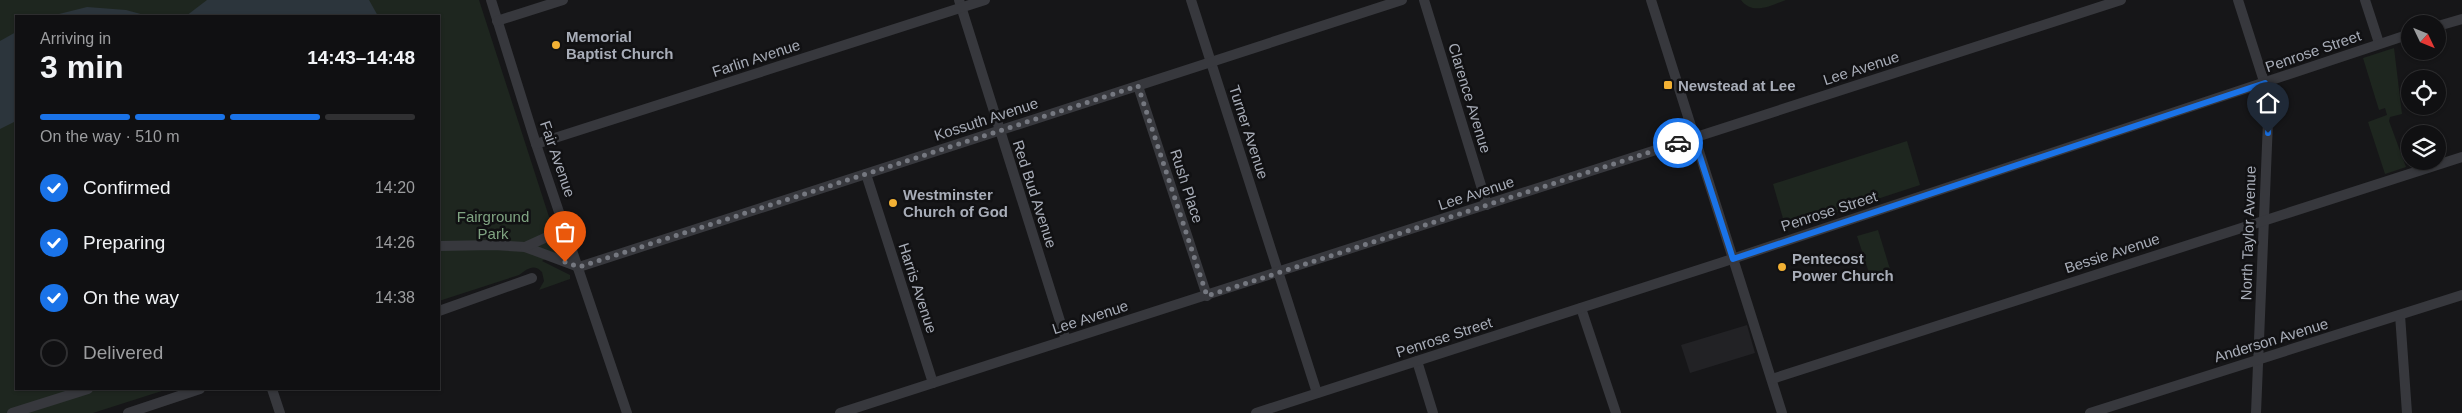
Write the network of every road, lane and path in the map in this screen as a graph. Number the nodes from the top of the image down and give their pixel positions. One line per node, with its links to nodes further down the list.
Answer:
1 (491, 0): 15 (street, Fair Avenue)
2 (563, 0): 15 (street)
3 (985, 0): 12 (street, Farlin Avenue)
4 (1191, 0): 19 (street, Turner Avenue)
5 (1402, 0): 19 (street, Kossuth Avenue)
6 (1424, 0): 27 (street, Clarence Avenue)
7 (1651, 0): 23 (street)
8 (2083, 0): 13 (street)
9 (2121, 0): 13 (street, Lee Avenue)
10 (2238, 0): 20 (street, North Taylor Avenue)
11 (2365, 0): 18 (street)
12 (960, 4): 22 (street, Red Bud Avenue); 24 (street, Farlin Avenue)
13 (2086, 11): 23 (street, Lee Avenue)
14 (2462, 19): 16 (street)
15 (497, 21): 24 (street, Fair Avenue)
16 (2446, 24)
17 (2401, 37): 18 (street, Penrose Street)
18 (2379, 43): 20 (street, Penrose Street)
19 (1211, 62): 21 (street, Kossuth Avenue); 34 (street, Turner Avenue)
20 (2265, 83): 28 (street, North Taylor Avenue); 32 (street, Penrose Street)
21 (1138, 86): 22 (street, Kossuth Avenue); 37 (street, Rush Place)
22 (998, 130): 26 (street, Kossuth Avenue); 41 (street, Red Bud Avenue)
23 (1694, 138): 27 (street, Lee Avenue); 32 (street)
24 (536, 144): 29 (street, Fair Avenue)
25 (2462, 157): 28 (street, Bessie Avenue)
26 (866, 174): 33 (street, Kossuth Avenue); 45 (street, Harris Avenue)
27 (1487, 205): 34 (street, Lee Avenue)
28 (2264, 220): 42 (street, North Taylor Avenue); 44 (street, Bessie Avenue)
29 (564, 224): 31 (street); 33 (street, Fair Avenue)
30 (440, 246): 31 (street)
31 (524, 247): 33 (street)
32 (1733, 259): 38 (street, Penrose Street); 44 (street)
33 (579, 267): 53 (street, Fair Avenue)
34 (1279, 273): 37 (street, Lee Avenue); 49 (street, Turner Avenue)
35 (532, 278): 39 (street)
36 (2462, 295): 40 (street, Anderson Avenue)
37 (1207, 296): 41 (street, Lee Avenue)
38 (1581, 308): 43 (street, Penrose Street); 57 (street)
39 (440, 311)
40 (2400, 315): 42 (street, Anderson Avenue); 61 (street)
41 (1066, 340): 45 (street, Lee Avenue)
42 (2258, 359): 59 (street, Anderson Avenue); 60 (street, North Taylor Avenue)
43 (1417, 361): 49 (street, Penrose Street); 56 (street)
44 (1772, 379): 58 (street)
45 (933, 382): 54 (street, Lee Avenue)
46 (85, 390): 50 (street)
47 (197, 390): 51 (street)
48 (272, 390): 52 (street)
49 (1317, 393): 55 (street, Penrose Street)
50 (12, 413)
51 (128, 413)
52 (280, 413)
53 (627, 413)
54 (840, 413)
55 (1256, 413)
56 (1433, 413)
57 (1616, 413)
58 (1782, 413)
59 (2090, 413)
60 (2256, 413)
61 (2407, 413)

